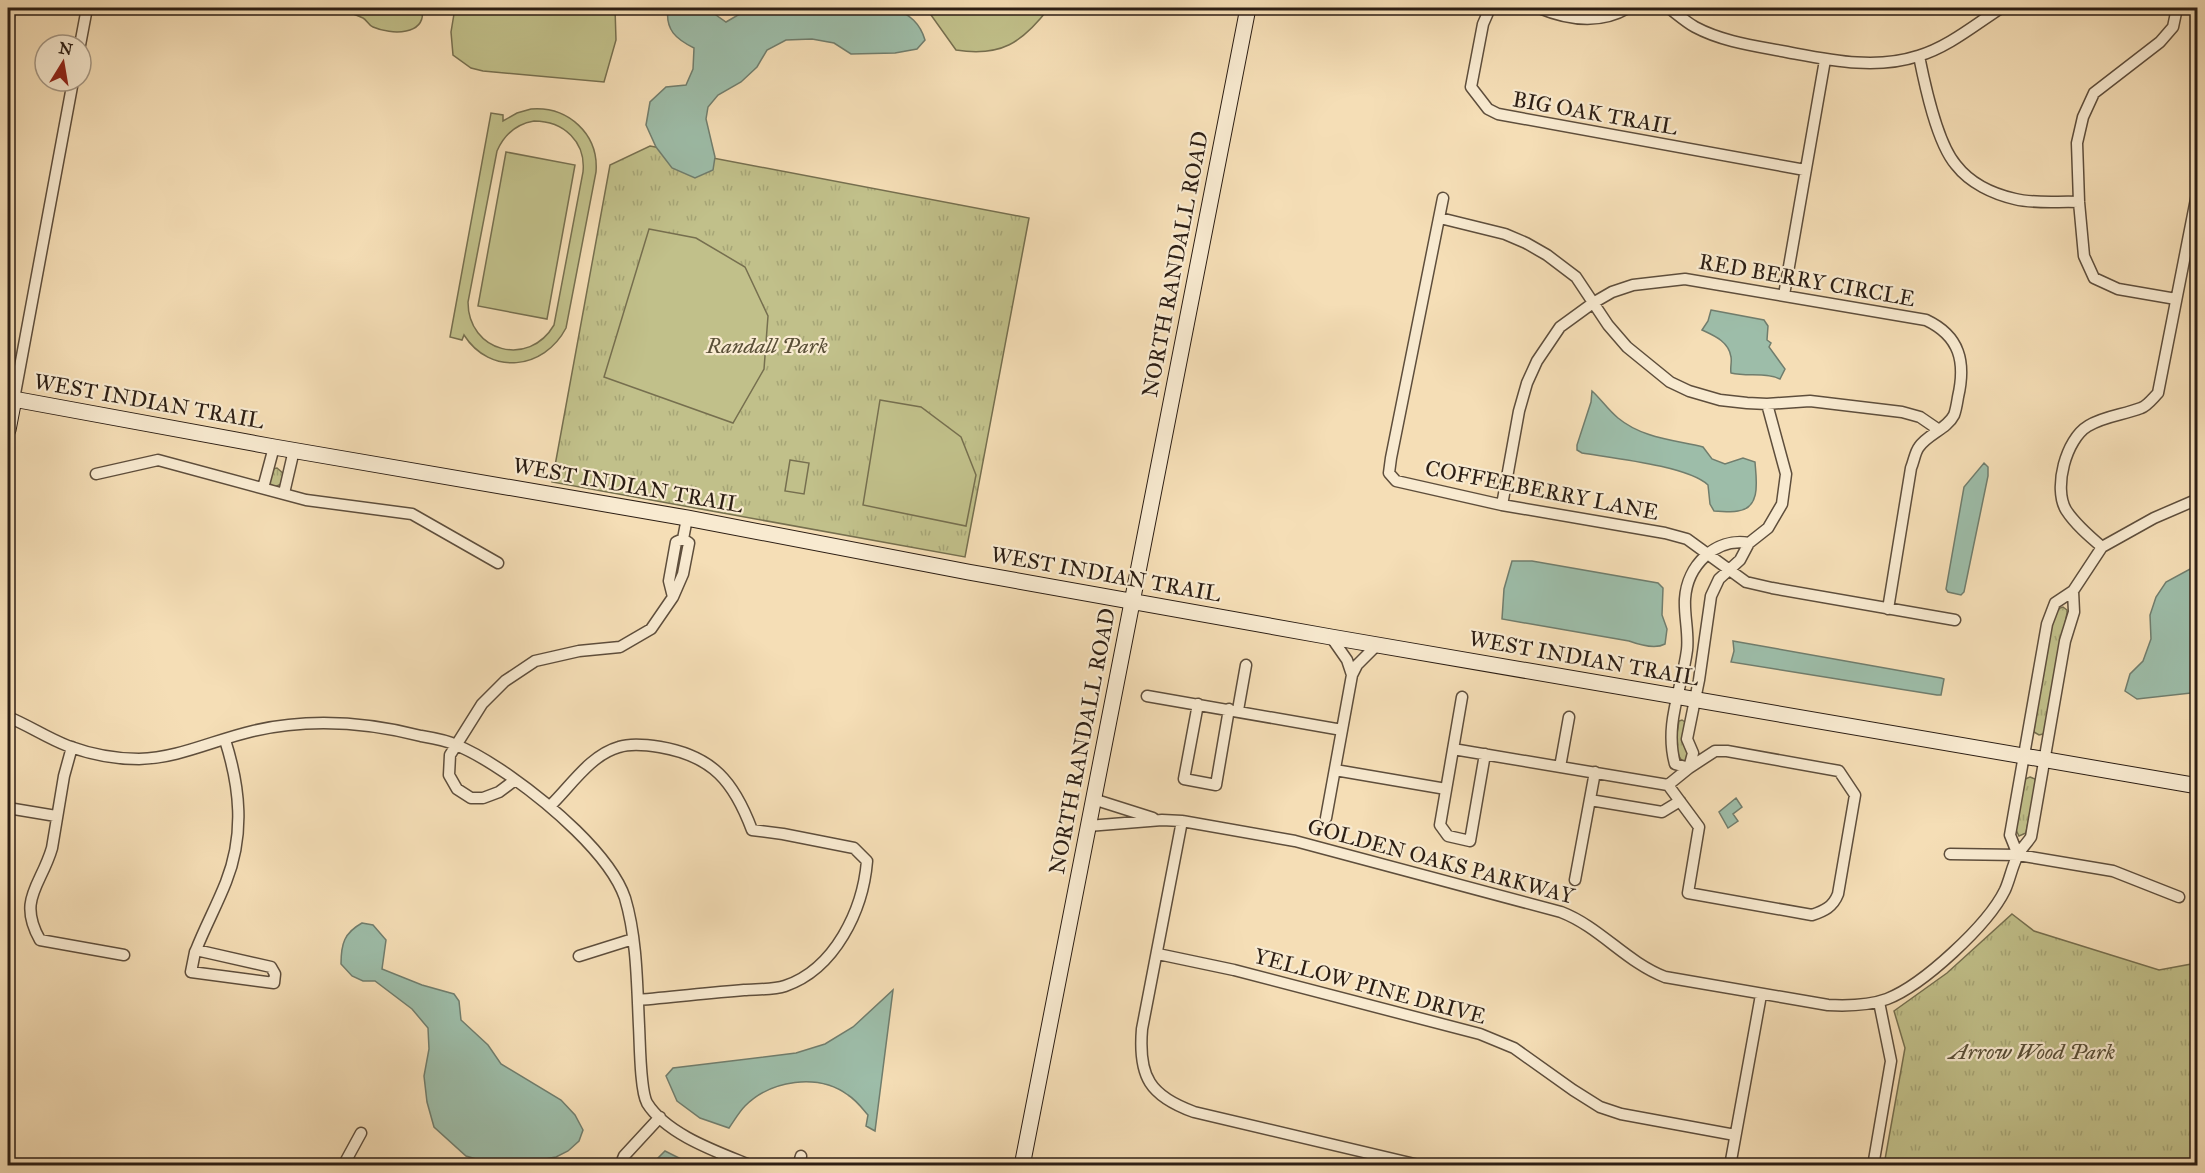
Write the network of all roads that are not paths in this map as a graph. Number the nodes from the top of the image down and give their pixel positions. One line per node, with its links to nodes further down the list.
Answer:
1 (10, 8): 10 (street)
2 (87, 8): 11 (street)
3 (1248, 8): 41 (main road, NORTH RANDALL ROAD)
4 (1490, 8): 15 (street, BIG OAK TRAIL)
5 (1539, 8): 6 (street)
6 (1628, 8)
7 (1669, 8): 13 (street)
8 (2177, 8): 18 (street)
9 (1995, 9): 12 (street)
10 (8, 22)
11 (82, 33)
12 (1919, 56): 13 (street); 18 (street)
13 (1825, 60): 15 (street)
14 (71, 93): 23 (street)
15 (1805, 170): 20 (street)
16 (2198, 189): 21 (street)
17 (1443, 198): 19 (street, COFFEEBERRY LANE)
18 (2079, 202): 21 (street)
19 (1440, 218): 22 (street); 33 (street, COFFEEBERRY LANE)
20 (1784, 295): 22 (street, RED BERRY CIRCLE); 26 (street, RED BERRY CIRCLE)
21 (2176, 299): 36 (street)
22 (1593, 303): 24 (street); 33 (street, RED BERRY CIRCLE)
23 (11, 399): 25 (main road); 27 (main road, WEST INDIAN TRAIL)
24 (1767, 404): 26 (street); 35 (street)
25 (8, 430)
26 (1939, 430): 42 (street, RED BERRY CIRCLE)
27 (274, 447): 28 (main road, WEST INDIAN TRAIL); 30 (street)
28 (294, 450): 31 (street); 34 (main road, WEST INDIAN TRAIL)
29 (96, 474): 30 (street)
30 (263, 488): 31 (street)
31 (284, 493): 38 (street)
32 (2198, 500): 36 (street)
33 (1502, 505): 37 (street, COFFEEBERRY LANE)
34 (687, 518): 41 (main road, WEST INDIAN TRAIL); 58 (street)
35 (1749, 543): 37 (street); 39 (street)
36 (2102, 547): 40 (street)
37 (1707, 552): 39 (street, COFFEEBERRY LANE); 50 (street)
38 (498, 563)
39 (1730, 570): 42 (street, COFFEEBERRY LANE); 51 (street)
40 (2073, 591): 62 (street); 63 (street, GOLDEN OAKS PARKWAY)
41 (1132, 602): 44 (main road, WEST INDIAN TRAIL); 72 (main road, NORTH RANDALL ROAD)
42 (1888, 609): 43 (street, COFFEEBERRY LANE)
43 (1955, 620)
44 (1331, 637): 45 (main road, WEST INDIAN TRAIL); 47 (street)
45 (1377, 645): 47 (street); 50 (main road, WEST INDIAN TRAIL)
46 (1246, 665): 53 (street)
47 (1352, 675): 56 (street)
48 (1147, 696): 52 (street)
49 (1462, 697): 60 (street)
50 (1676, 697): 51 (main road, WEST INDIAN TRAIL); 65 (street)
51 (1695, 700): 62 (main road, WEST INDIAN TRAIL); 65 (street)
52 (1198, 704): 53 (street); 53 (street)
53 (1234, 710): 56 (street)
54 (8, 717): 59 (street)
55 (1569, 717): 64 (street)
56 (1342, 730): 66 (street)
57 (225, 740): 58 (street); 59 (street); 87 (street)
58 (456, 745): 68 (street); 68 (street)
59 (72, 747): 77 (street)
60 (1453, 749): 61 (street); 71 (street)
61 (1485, 754): 64 (street); 71 (street)
62 (2023, 756): 63 (main road, WEST INDIAN TRAIL); 83 (street)
63 (2045, 759): 70 (main road, WEST INDIAN TRAIL); 83 (street, GOLDEN OAKS PARKWAY)
64 (1560, 766): 67 (street)
65 (1689, 768): 69 (street); 74 (street)
66 (1335, 770): 71 (street); 78 (street)
67 (1595, 772): 69 (street); 73 (street)
68 (515, 780): 75 (street)
69 (1668, 785): 74 (street)
70 (2198, 786)
71 (1446, 789)
72 (1093, 799): 79 (street, GOLDEN OAKS PARKWAY); 81 (main road, NORTH RANDALL ROAD)
73 (1590, 800): 74 (street); 84 (street)
74 (1680, 801)
75 (550, 807): 86 (street); 92 (street)
76 (8, 808): 77 (street)
77 (56, 816): 89 (street)
78 (1326, 818)
79 (1162, 820): 80 (street, GOLDEN OAKS PARKWAY); 81 (street, GOLDEN OAKS PARKWAY)
80 (1182, 821): 88 (street); 91 (street, GOLDEN OAKS PARKWAY)
81 (1088, 826): 100 (main road, NORTH RANDALL ROAD)
82 (1950, 854): 83 (street)
83 (2018, 855): 85 (street); 93 (street, GOLDEN OAKS PARKWAY)
84 (1575, 880)
85 (2179, 897)
86 (633, 939): 90 (street); 92 (street)
87 (196, 950): 87 (street)
88 (1158, 954): 96 (street, YELLOW PINE DRIVE); 101 (street)
89 (124, 955)
90 (579, 956)
91 (1761, 995): 93 (street, GOLDEN OAKS PARKWAY); 96 (street)
92 (638, 1000): 94 (street)
93 (1879, 1002): 103 (street)
94 (660, 1117): 98 (street); 99 (street)
95 (361, 1133): 97 (street)
96 (1735, 1135): 102 (street)
97 (343, 1166)
98 (620, 1166)
99 (752, 1166)
100 (1022, 1166)
101 (1423, 1166)
102 (1730, 1166)
103 (1873, 1166)

